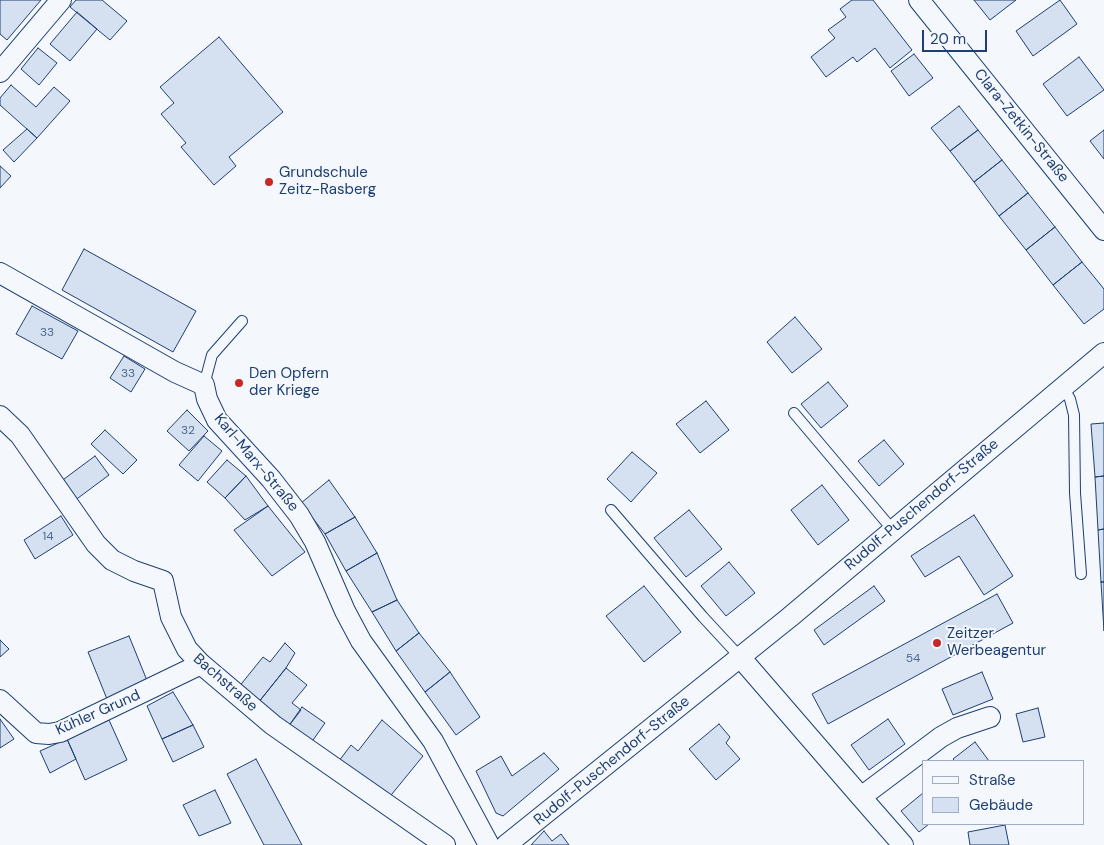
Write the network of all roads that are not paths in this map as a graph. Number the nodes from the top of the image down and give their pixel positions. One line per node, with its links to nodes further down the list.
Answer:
1 (61, 0): 3 (street)
2 (919, 0): 4 (street, Clara-Zetkin-Straße)
3 (0, 72)
4 (1104, 230)
5 (0, 273): 8 (street)
6 (242, 321): 8 (lane)
7 (1104, 353): 9 (street, Rudolf-Puschendorf-Straße)
8 (204, 385): 21 (street, Karl-Marx-Straße)
9 (1062, 387): 13 (street, Rudolf-Puschendorf-Straße); 14 (lane)
10 (794, 414): 13 (lane)
11 (0, 416): 16 (street, Bachstraße)
12 (611, 510): 15 (lane)
13 (892, 529): 15 (street, Rudolf-Puschendorf-Straße)
14 (1081, 574)
15 (740, 657): 19 (street); 22 (street, Rudolf-Puschendorf-Straße)
16 (202, 664): 17 (street, Kühler Grund); 20 (street, Bachstraße)
17 (0, 700)
18 (990, 717): 19 (street)
19 (861, 797): 23 (street)
20 (445, 845)
21 (489, 845)
22 (506, 845)
23 (903, 845)

